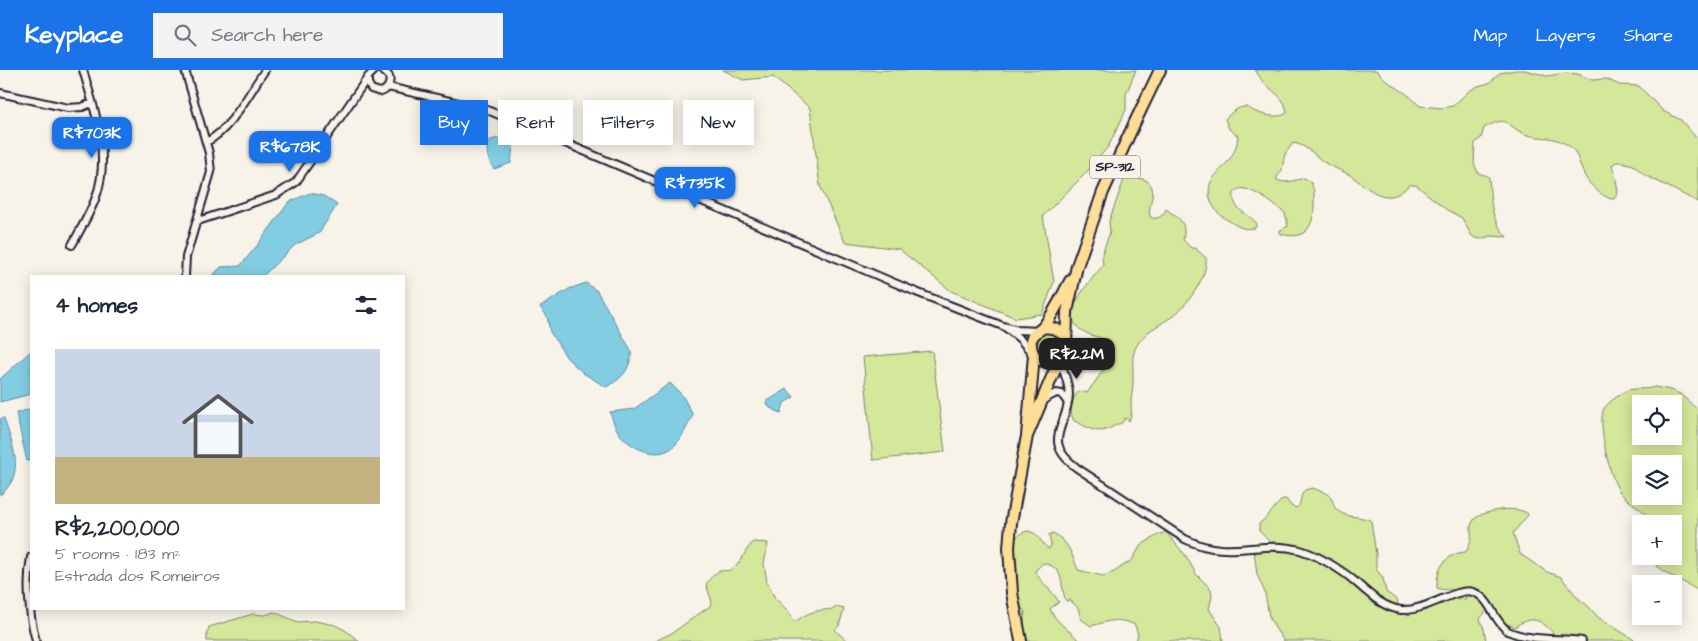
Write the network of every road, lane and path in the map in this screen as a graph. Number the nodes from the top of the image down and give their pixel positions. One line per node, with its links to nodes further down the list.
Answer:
1 (82, 70): 11 (street)
2 (185, 70): 12 (street)
3 (265, 70): 12 (street)
4 (1160, 70): 15 (main road, SP-312)
5 (385, 71): 8 (street)
6 (372, 72): 7 (street); 10 (street)
7 (369, 86): 8 (street); 10 (street)
8 (388, 87): 17 (street)
9 (0, 93): 11 (street)
10 (356, 93): 13 (street)
11 (92, 103): 14 (street)
12 (206, 142): 13 (street)
13 (198, 221): 16 (street)
14 (72, 245)
15 (1077, 266): 18 (main road, SP-312); 19 (main road, SP-312)
16 (185, 275)
17 (1003, 326): 18 (street); 20 (street)
18 (1040, 329): 19 (main road); 20 (main road, SP-312)
19 (1066, 339): 21 (main road, SP-312)
20 (1034, 356): 21 (main road); 24 (main road, SP-312)
21 (1060, 358): 22 (main road, SP-312); 23 (street)
22 (1043, 400): 23 (street); 24 (main road, SP-312)
23 (1068, 404): 30 (street)
24 (1027, 436): 29 (main road, SP-312)
25 (30, 562): 26 (street)
26 (30, 598)
27 (31, 610): 28 (street)
28 (36, 641)
29 (1021, 641)
30 (1582, 641)

